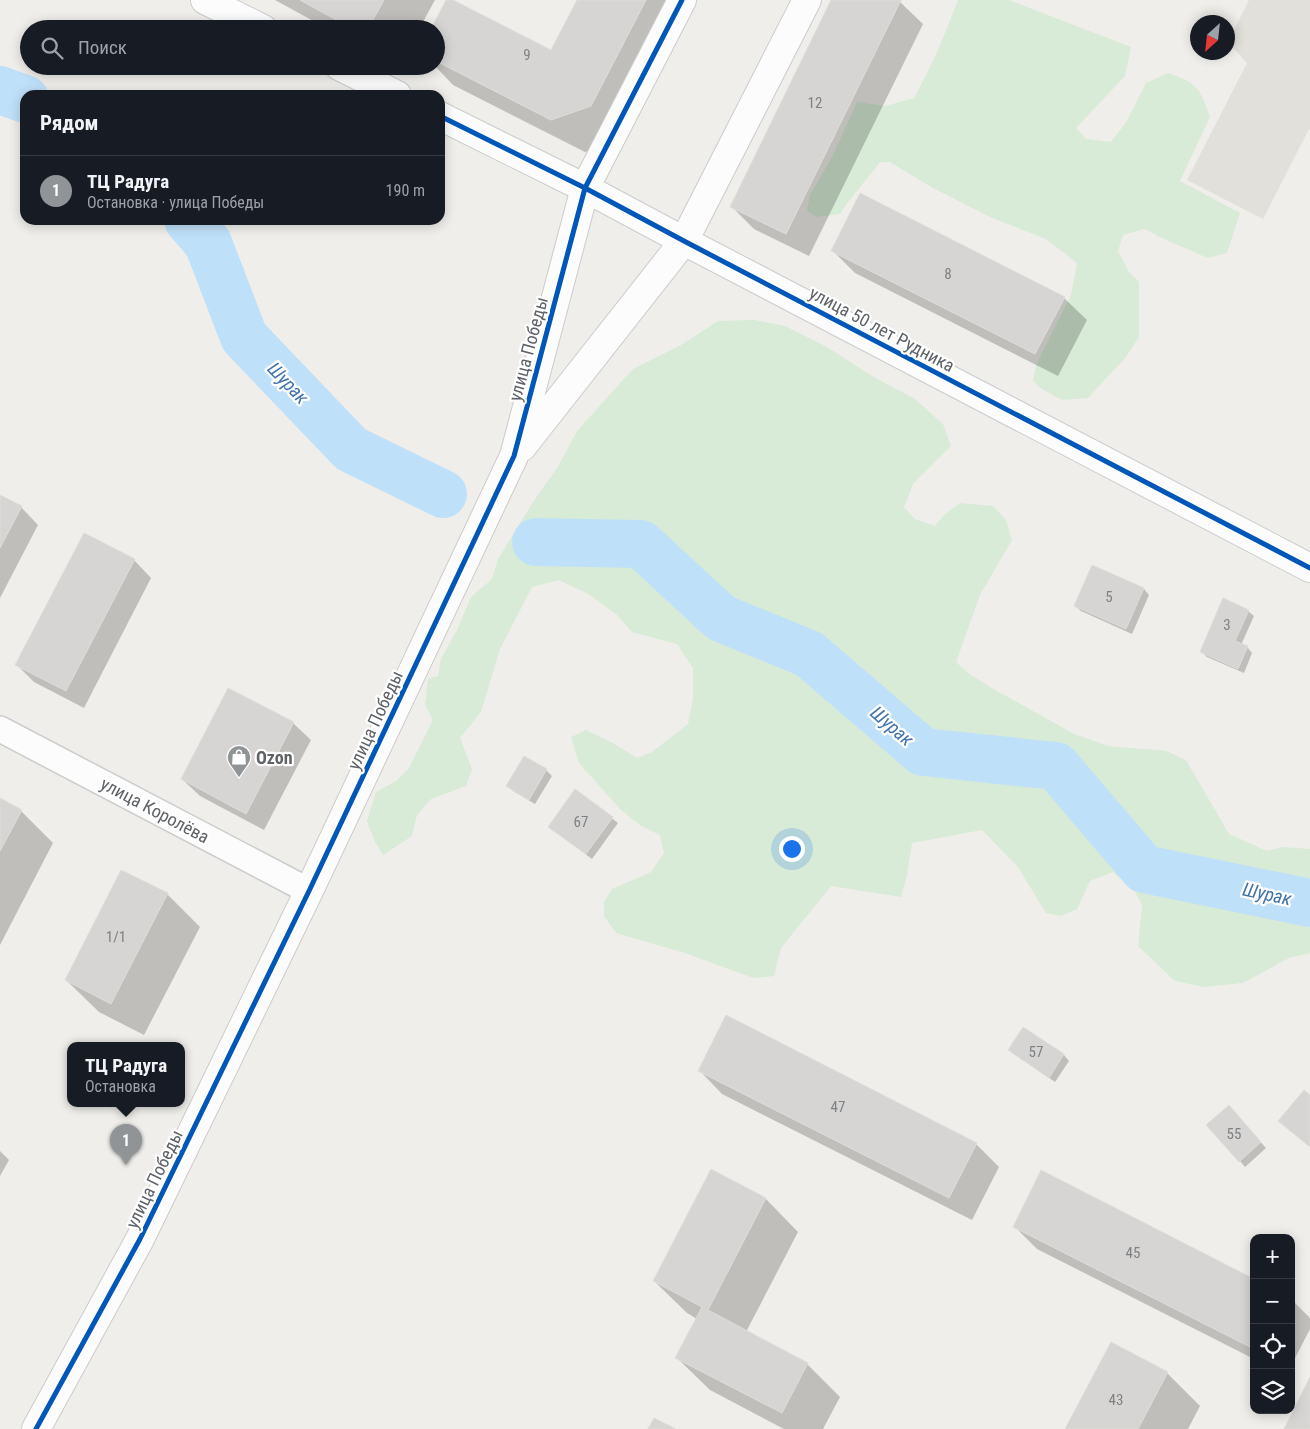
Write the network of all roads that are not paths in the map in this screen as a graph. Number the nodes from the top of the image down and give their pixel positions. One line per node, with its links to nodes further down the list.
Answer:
1 (206, 0): 4 (street)
2 (682, 0): 8 (street, улица Победы)
3 (807, 0): 9 (street, улица Победы)
4 (246, 20)
5 (357, 75): 6 (street)
6 (387, 90)
7 (445, 118): 8 (street, улица 50 лет Рудника)
8 (584, 188): 9 (street, улица 50 лет Рудника); 10 (street, улица Победы)
9 (684, 242): 10 (street, улица Победы); 11 (street, улица 50 лет Рудника)
10 (514, 456): 13 (street, улица Победы)
11 (1310, 568)
12 (0, 729): 13 (street, улица Королёва)
13 (309, 891): 14 (street, улица Победы)
14 (36, 1429)

